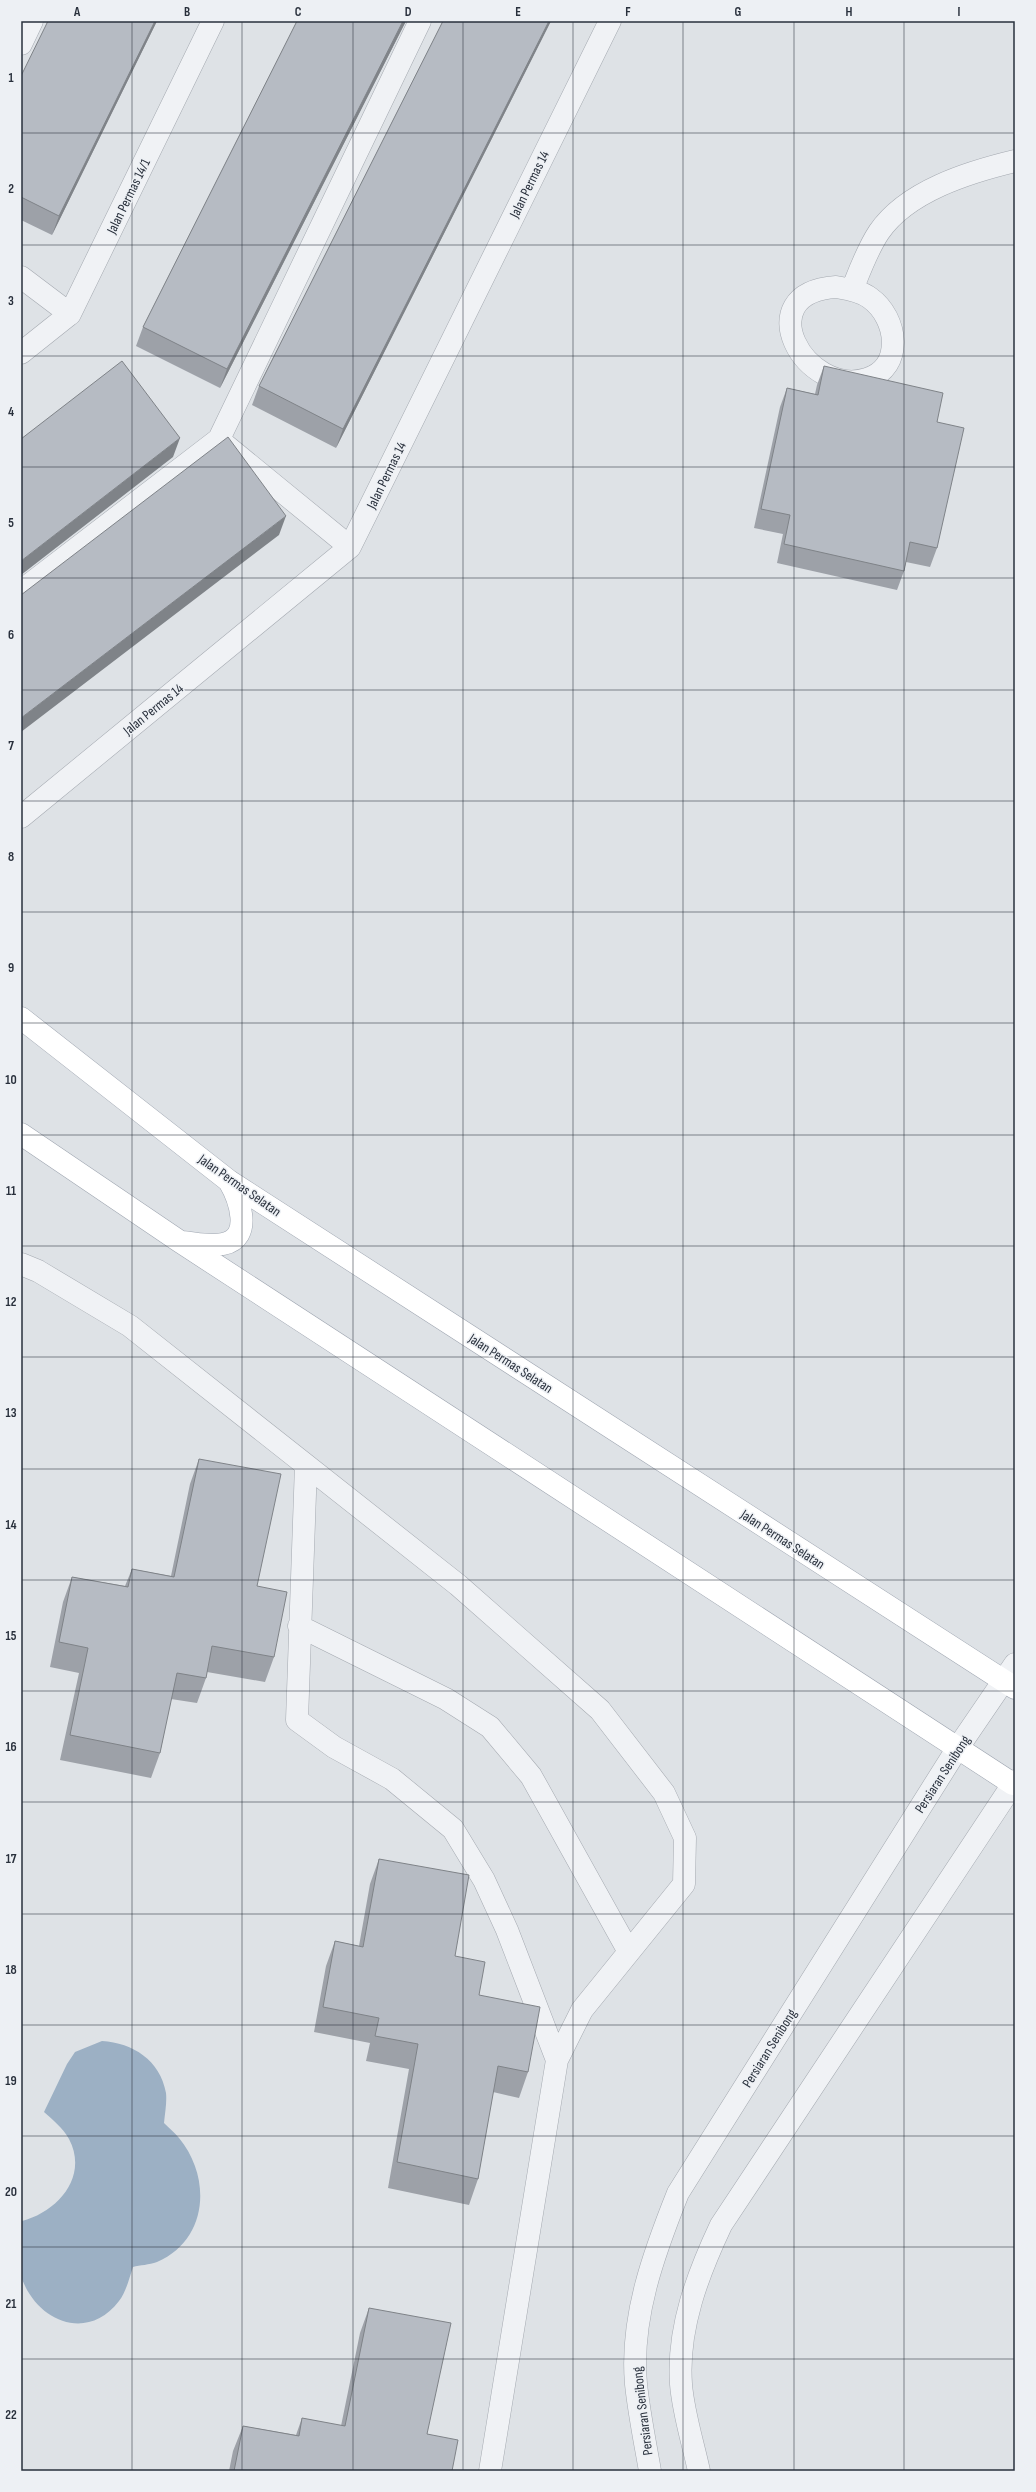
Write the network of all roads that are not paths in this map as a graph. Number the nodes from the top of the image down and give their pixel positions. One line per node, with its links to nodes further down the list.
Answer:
1 (32, 21): 5 (street)
2 (213, 21): 9 (street, Jalan Permas 14/1)
3 (420, 21): 11 (street)
4 (610, 21): 12 (street, Jalan Permas 14)
5 (21, 44)
6 (1015, 161): 8 (street)
7 (21, 277): 9 (street)
8 (852, 290): 8 (street)
9 (70, 314): 10 (street, Jalan Permas 14/1)
10 (21, 353)
11 (219, 439): 12 (street); 13 (street)
12 (350, 547): 14 (street, Jalan Permas 14)
13 (21, 591)
14 (21, 817)
15 (21, 1018): 17 (main road, Jalan Permas Selatan)
16 (21, 1134): 18 (main road)
17 (229, 1181): 18 (main road); 22 (main road, Jalan Permas Selatan)
18 (179, 1242): 23 (main road)
19 (21, 1264): 20 (street)
20 (306, 1465): 21 (street); 25 (street)
21 (299, 1626): 25 (street); 26 (street)
22 (1011, 1678): 23 (street, Persiaran Senibong)
23 (957, 1749): 24 (main road); 28 (street, Persiaran Senibong)
24 (1014, 1783): 29 (street)
25 (629, 1952): 26 (street)
26 (557, 2060): 27 (street)
27 (490, 2471)
28 (650, 2471)
29 (698, 2471)

